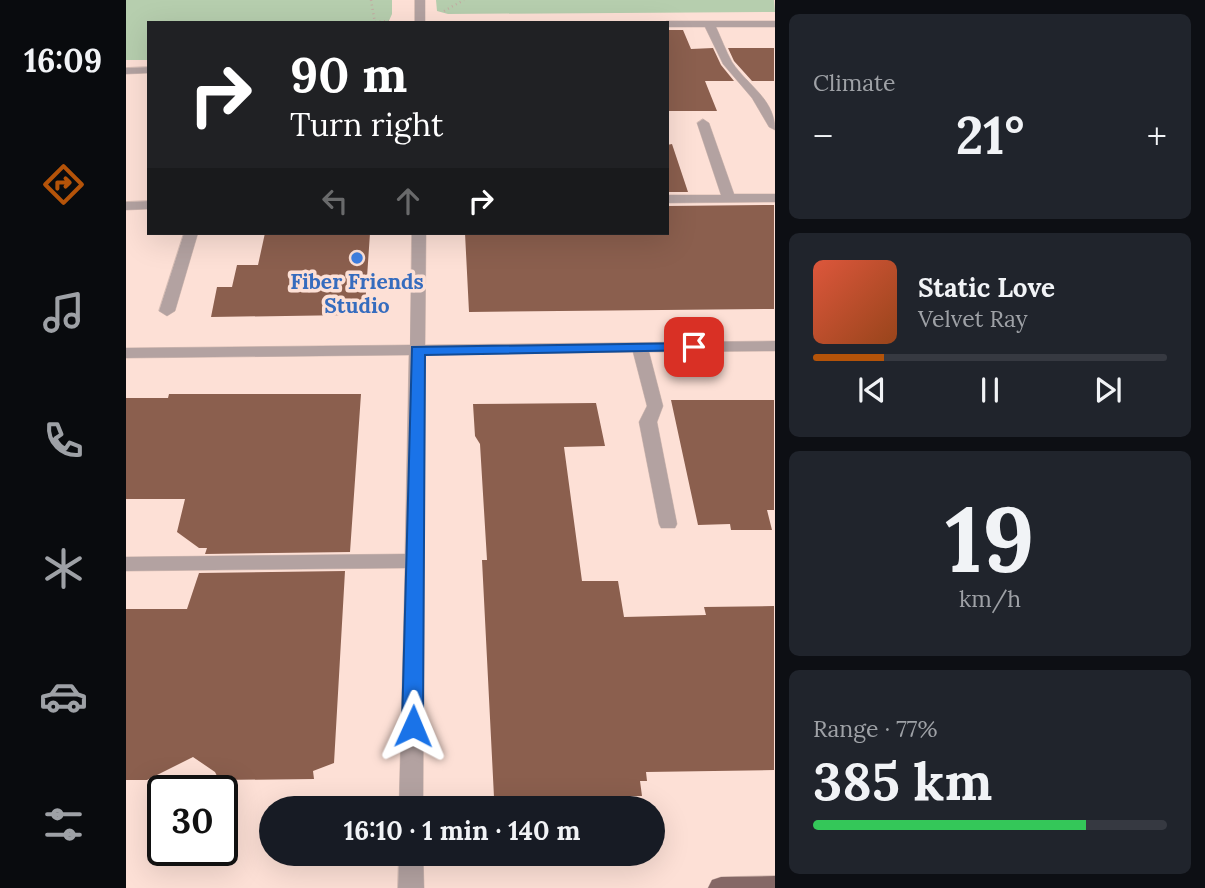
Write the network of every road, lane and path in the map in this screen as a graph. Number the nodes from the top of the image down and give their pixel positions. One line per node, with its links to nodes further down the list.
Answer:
1 (372, 0): 5 (path)
2 (420, 0): 6 (street)
3 (464, 0): 4 (path)
4 (443, 12)
5 (375, 21)
6 (420, 21)
7 (669, 24): 8 (street)
8 (709, 24): 9 (street); 13 (street)
9 (775, 24)
10 (126, 71): 11 (street)
11 (147, 71)
12 (703, 123): 15 (street)
13 (775, 127)
14 (669, 198): 15 (street)
15 (729, 198): 16 (street)
16 (775, 198)
17 (147, 205): 18 (street)
18 (126, 206)
19 (190, 235): 21 (street)
20 (419, 235): 24 (street)
21 (167, 311)
22 (775, 346): 23 (street)
23 (640, 348): 24 (street); 26 (street)
24 (418, 350): 25 (street); 27 (street)
25 (126, 353)
26 (668, 524)
27 (415, 561): 28 (street); 29 (street)
28 (126, 564)
29 (411, 796)
30 (411, 866): 32 (street)
31 (775, 887): 33 (main road)
32 (411, 888)
33 (721, 888)

